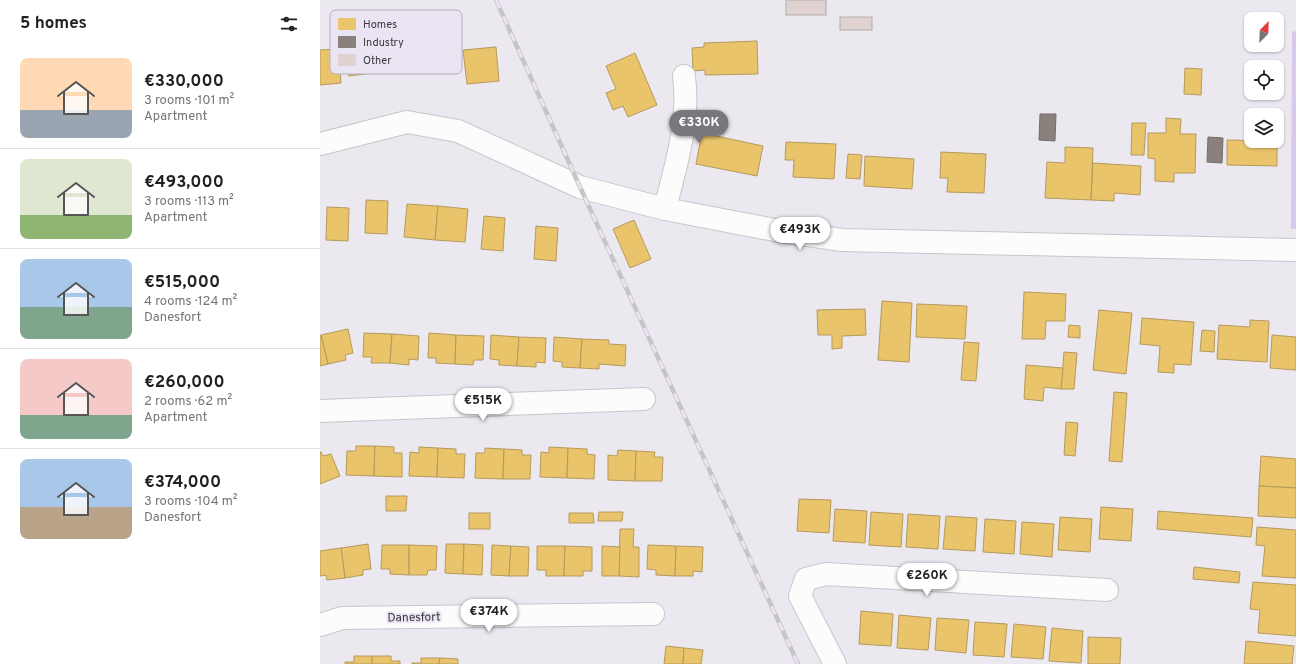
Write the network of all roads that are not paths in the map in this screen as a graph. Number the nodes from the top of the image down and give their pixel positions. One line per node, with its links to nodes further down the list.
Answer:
1 (684, 76): 3 (street)
2 (320, 144): 3 (street)
3 (665, 209): 4 (street)
4 (1296, 250)
5 (644, 399): 6 (street)
6 (320, 411)
7 (1107, 590): 10 (street)
8 (653, 614): 9 (street, Danesfort)
9 (320, 625)
10 (835, 664)

